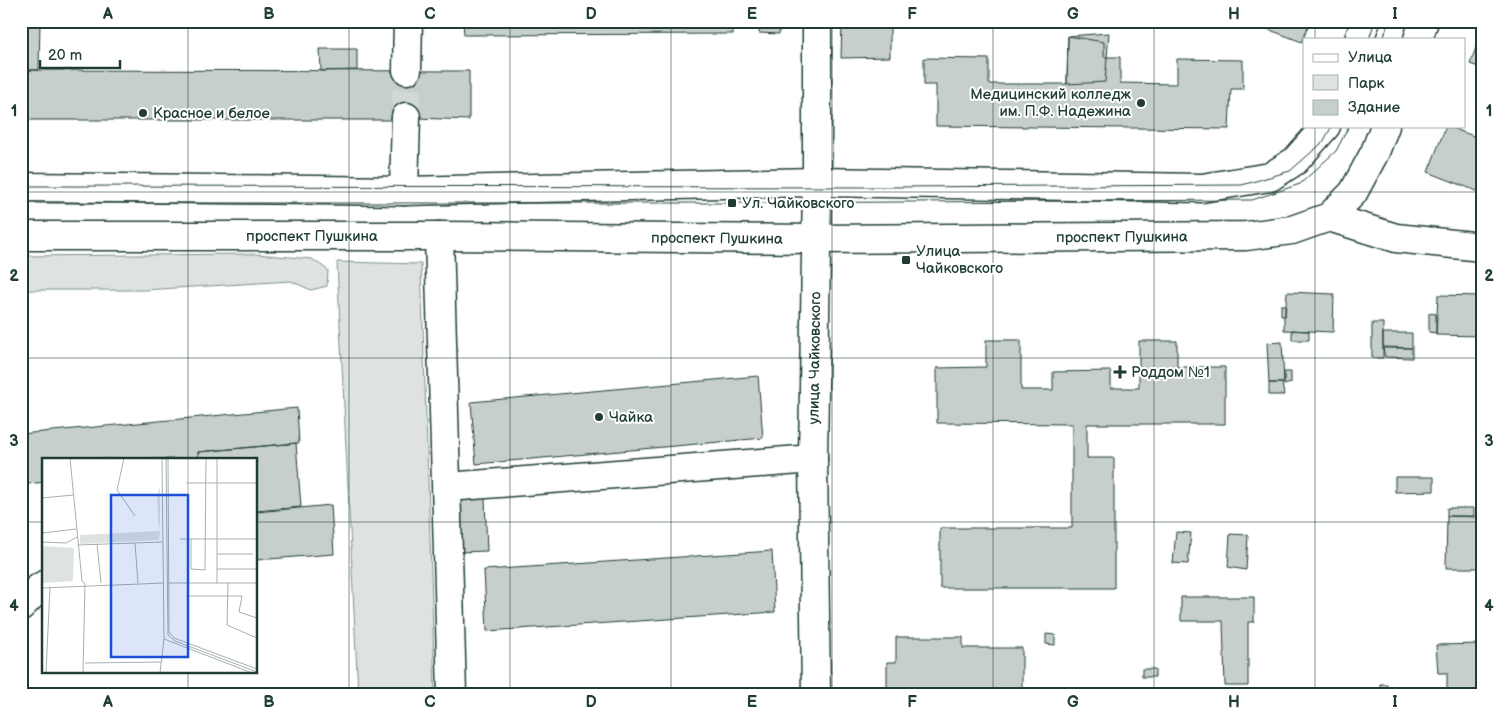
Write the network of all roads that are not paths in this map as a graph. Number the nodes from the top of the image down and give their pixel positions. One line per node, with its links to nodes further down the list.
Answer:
1 (408, 21): 7 (main road)
2 (817, 21): 11 (main road, улица Чайковского)
3 (1366, 21): 5 (main road)
4 (1424, 21): 6 (main road)
5 (1359, 38)
6 (1418, 38)
7 (407, 70)
8 (406, 117): 13 (main road)
9 (1324, 128): 11 (main road)
10 (1384, 128): 14 (main road, проспект Пушкина)
11 (817, 182): 13 (main road); 17 (main road, улица Чайковского)
12 (21, 187): 13 (main road)
13 (404, 191)
14 (1329, 217): 17 (main road, проспект Пушкина); 18 (main road)
15 (21, 236): 16 (main road, проспект Пушкина)
16 (439, 236): 17 (main road, проспект Пушкина); 20 (main road)
17 (816, 239): 19 (main road, улица Чайковского)
18 (1482, 247)
19 (814, 459): 20 (main road); 24 (main road, улица Чайковского)
20 (447, 487): 23 (main road)
21 (42, 586): 22 (main road)
22 (21, 606)
23 (452, 694)
24 (816, 694)

